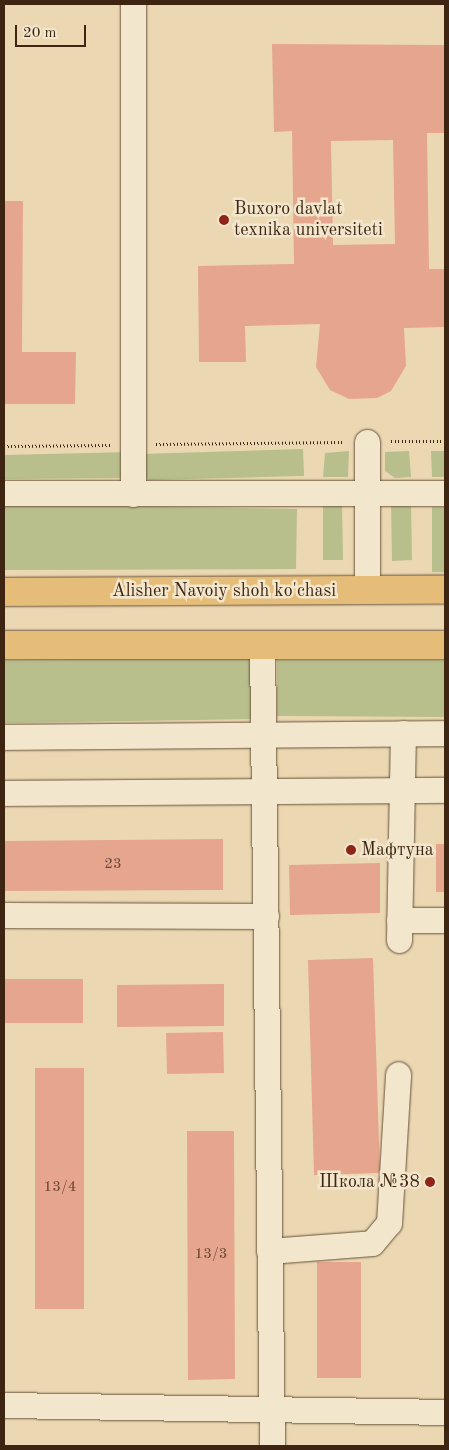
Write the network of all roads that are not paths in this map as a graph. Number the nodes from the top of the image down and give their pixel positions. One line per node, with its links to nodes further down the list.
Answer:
1 (133, 4): 6 (street)
2 (367, 442): 4 (street)
3 (4, 493): 6 (street)
4 (368, 493): 5 (street); 6 (street); 7 (street)
5 (445, 493)
6 (133, 494)
7 (367, 590): 8 (main road, Alisher Navoiy shoh ko'chasi); 9 (main road, Alisher Navoiy shoh ko'chasi)
8 (445, 590)
9 (4, 592)
10 (262, 644): 11 (main road); 12 (main road); 13 (street)
11 (4, 645)
12 (445, 645)
13 (262, 733): 14 (street); 16 (street); 17 (street)
14 (402, 733): 15 (street); 18 (street)
15 (445, 733)
16 (4, 737)
17 (264, 790): 18 (street); 20 (street); 22 (street)
18 (400, 790): 19 (street); 23 (street)
19 (445, 790)
20 (4, 793)
21 (4, 916): 22 (street)
22 (266, 916): 25 (street)
23 (445, 920)
24 (398, 1074): 25 (street)
25 (269, 1251): 27 (street)
26 (4, 1405): 27 (street)
27 (271, 1407): 28 (street); 29 (street)
28 (445, 1412)
29 (272, 1446)

